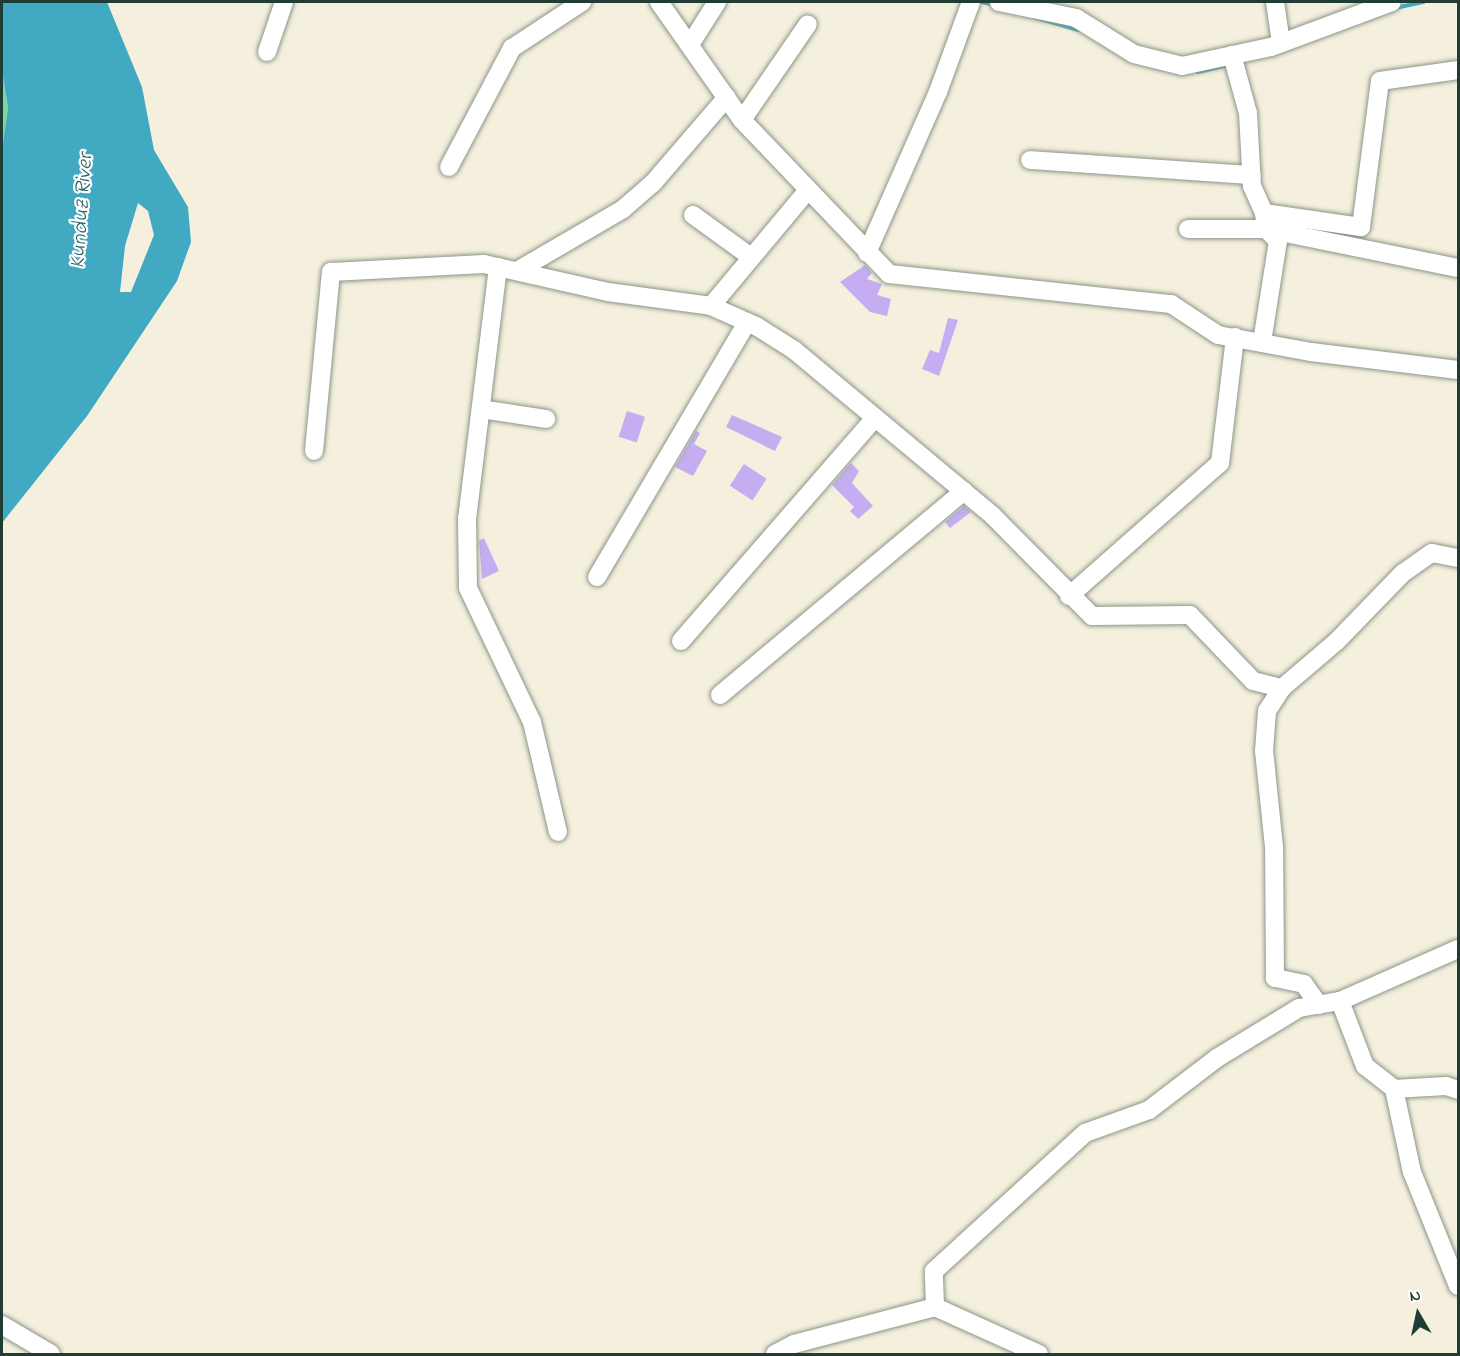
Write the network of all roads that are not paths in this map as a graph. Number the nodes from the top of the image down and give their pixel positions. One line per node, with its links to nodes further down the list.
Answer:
1 (284, 2): 13 (street)
2 (582, 2): 19 (street)
3 (659, 2): 11 (street)
4 (717, 2): 11 (street)
5 (999, 2): 9 (street)
6 (1275, 2): 12 (street)
7 (1392, 2): 12 (street)
8 (970, 4): 25 (street)
9 (1037, 5): 14 (street)
10 (808, 24): 17 (street)
11 (691, 43): 16 (street)
12 (1281, 43): 14 (street)
13 (267, 52)
14 (1233, 64): 20 (street)
15 (1458, 70): 23 (street)
16 (727, 97): 17 (street); 29 (street)
17 (742, 120): 21 (street)
18 (1030, 160): 20 (street)
19 (449, 167)
20 (1251, 175): 23 (street)
21 (808, 190): 25 (street); 26 (street)
22 (693, 214): 26 (street)
23 (1265, 221): 24 (street); 28 (street); 33 (street)
24 (1188, 229)
25 (867, 253): 32 (street)
26 (751, 257): 30 (street)
27 (498, 267): 29 (street); 35 (street); 38 (street)
28 (1458, 268)
29 (517, 271): 30 (street)
30 (711, 306): 31 (street)
31 (747, 322): 37 (street); 41 (street)
32 (1235, 338): 33 (street); 42 (street)
33 (1262, 342): 34 (street)
34 (1458, 370)
35 (481, 410): 36 (street); 46 (street)
36 (546, 419)
37 (874, 419): 39 (street); 43 (street)
38 (314, 451)
39 (964, 491): 42 (street); 45 (street)
40 (1458, 558): 44 (street)
41 (597, 577)
42 (1069, 597): 44 (street)
43 (681, 641)
44 (1282, 688): 49 (street)
45 (720, 695)
46 (558, 832)
47 (1458, 949): 48 (street)
48 (1340, 1001): 49 (street); 50 (street)
49 (1319, 1005): 53 (street)
50 (1394, 1089): 51 (street); 52 (street)
51 (1458, 1090)
52 (1458, 1286)
53 (935, 1307): 56 (street); 57 (street)
54 (2, 1325): 55 (street)
55 (51, 1354)
56 (776, 1354)
57 (1039, 1354)

